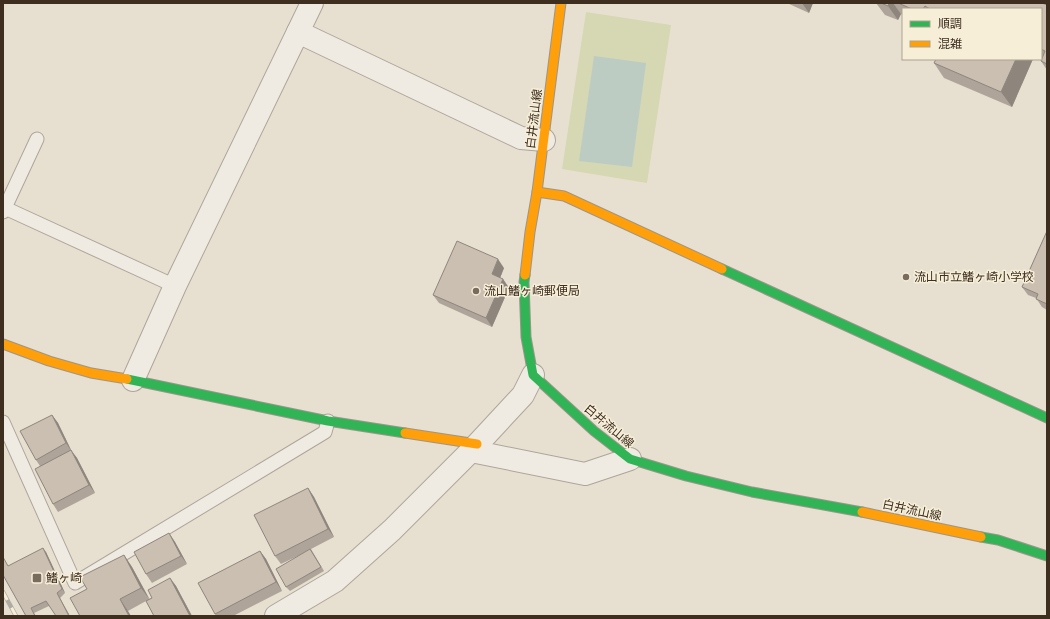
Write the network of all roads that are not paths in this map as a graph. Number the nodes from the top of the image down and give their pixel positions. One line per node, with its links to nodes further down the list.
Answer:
1 (312, 3): 3 (street)
2 (561, 3): 5 (street, 白井流山線)
3 (298, 32): 5 (street); 8 (street)
4 (37, 139): 7 (lane)
5 (544, 140): 6 (street, 白井流山線)
6 (537, 192): 10 (street, 白井流山線); 12 (street)
7 (4, 210): 8 (lane)
8 (175, 286): 11 (street)
9 (3, 344): 11 (street)
10 (532, 375): 15 (street); 16 (street, 白井流山線)
11 (133, 380): 13 (street)
12 (1045, 413)
13 (328, 421): 14 (lane); 15 (street)
14 (3, 422)
15 (474, 447): 16 (street); 18 (street)
16 (630, 459): 17 (street, 白井流山線)
17 (1047, 556)
18 (335, 581): 19 (street); 20 (street)
19 (276, 616)
20 (304, 616)

